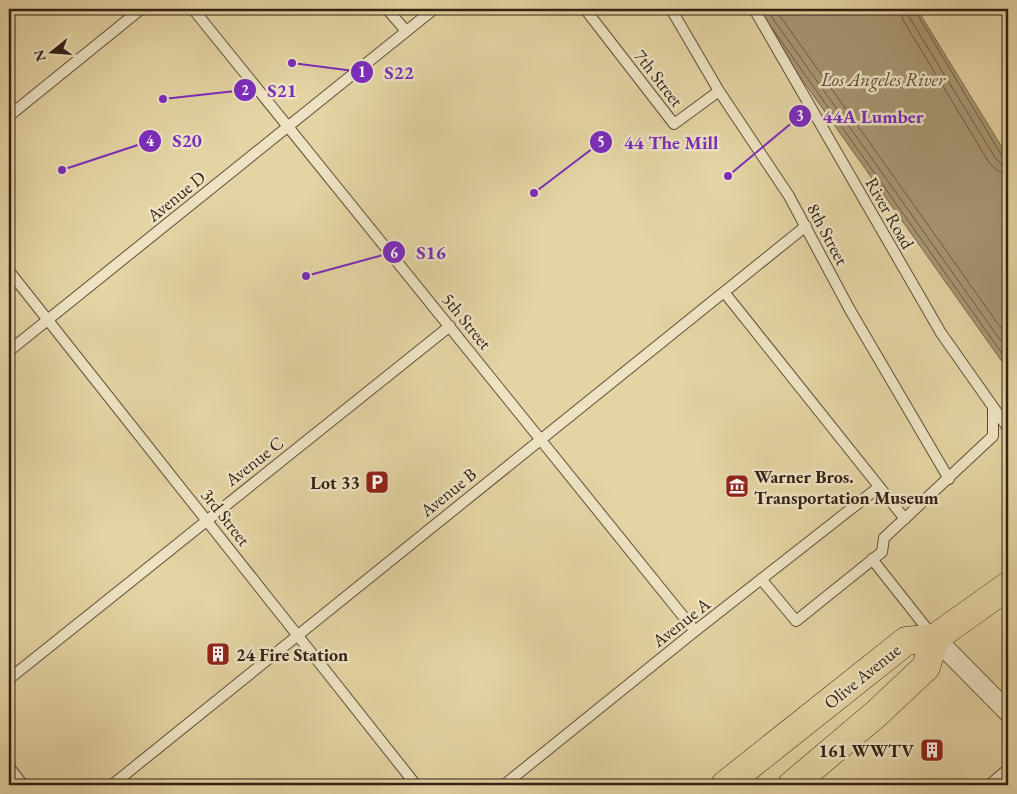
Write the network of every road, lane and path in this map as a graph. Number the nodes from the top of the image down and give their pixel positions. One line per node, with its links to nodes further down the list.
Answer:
1 (142, 9): 10 (lane)
2 (193, 9): 11 (lane, 5th Street)
3 (387, 9): 8 (lane)
4 (434, 9): 8 (lane, Avenue D)
5 (585, 9): 9 (lane, 7th Street)
6 (671, 9): 9 (lane, 8th Street)
7 (754, 9): 18 (lane, River Road)
8 (406, 31): 11 (lane, Avenue D)
9 (719, 91): 12 (lane, 8th Street)
10 (9, 116)
11 (289, 126): 15 (lane, Avenue D); 16 (lane, 5th Street)
12 (806, 226): 14 (lane, Avenue B); 21 (lane, 8th Street)
13 (9, 271): 15 (lane, 3rd Street)
14 (724, 292): 20 (lane, Avenue B); 22 (lane)
15 (48, 319): 17 (lane, Avenue D); 23 (lane, 3rd Street)
16 (450, 326): 20 (lane, 5th Street); 23 (lane, Avenue C)
17 (9, 351)
18 (993, 408): 19 (lane, River Road); 21 (lane)
19 (1008, 428)
20 (541, 439): 28 (lane, 5th Street); 29 (lane, Avenue B)
21 (949, 479): 24 (lane)
22 (879, 487): 24 (lane); 26 (lane, Avenue A)
23 (207, 519): 29 (lane, 3rd Street); 31 (lane, Avenue C)
24 (905, 519): 25 (lane)
25 (872, 559): 26 (lane); 30 (lane)
26 (762, 579): 28 (lane, Avenue A)
27 (1008, 586): 30 (main road)
28 (695, 631): 39 (lane, Avenue A)
29 (298, 634): 37 (lane, Avenue B); 38 (lane, 3rd Street)
30 (935, 638): 32 (street); 35 (main road, Olive Avenue); 40 (main road, Olive Avenue)
31 (9, 680)
32 (1008, 712)
33 (9, 767): 36 (lane)
34 (1008, 769): 41 (lane)
35 (738, 782)
36 (23, 785)
37 (112, 785)
38 (416, 785)
39 (504, 785)
40 (792, 785)
41 (989, 785)

